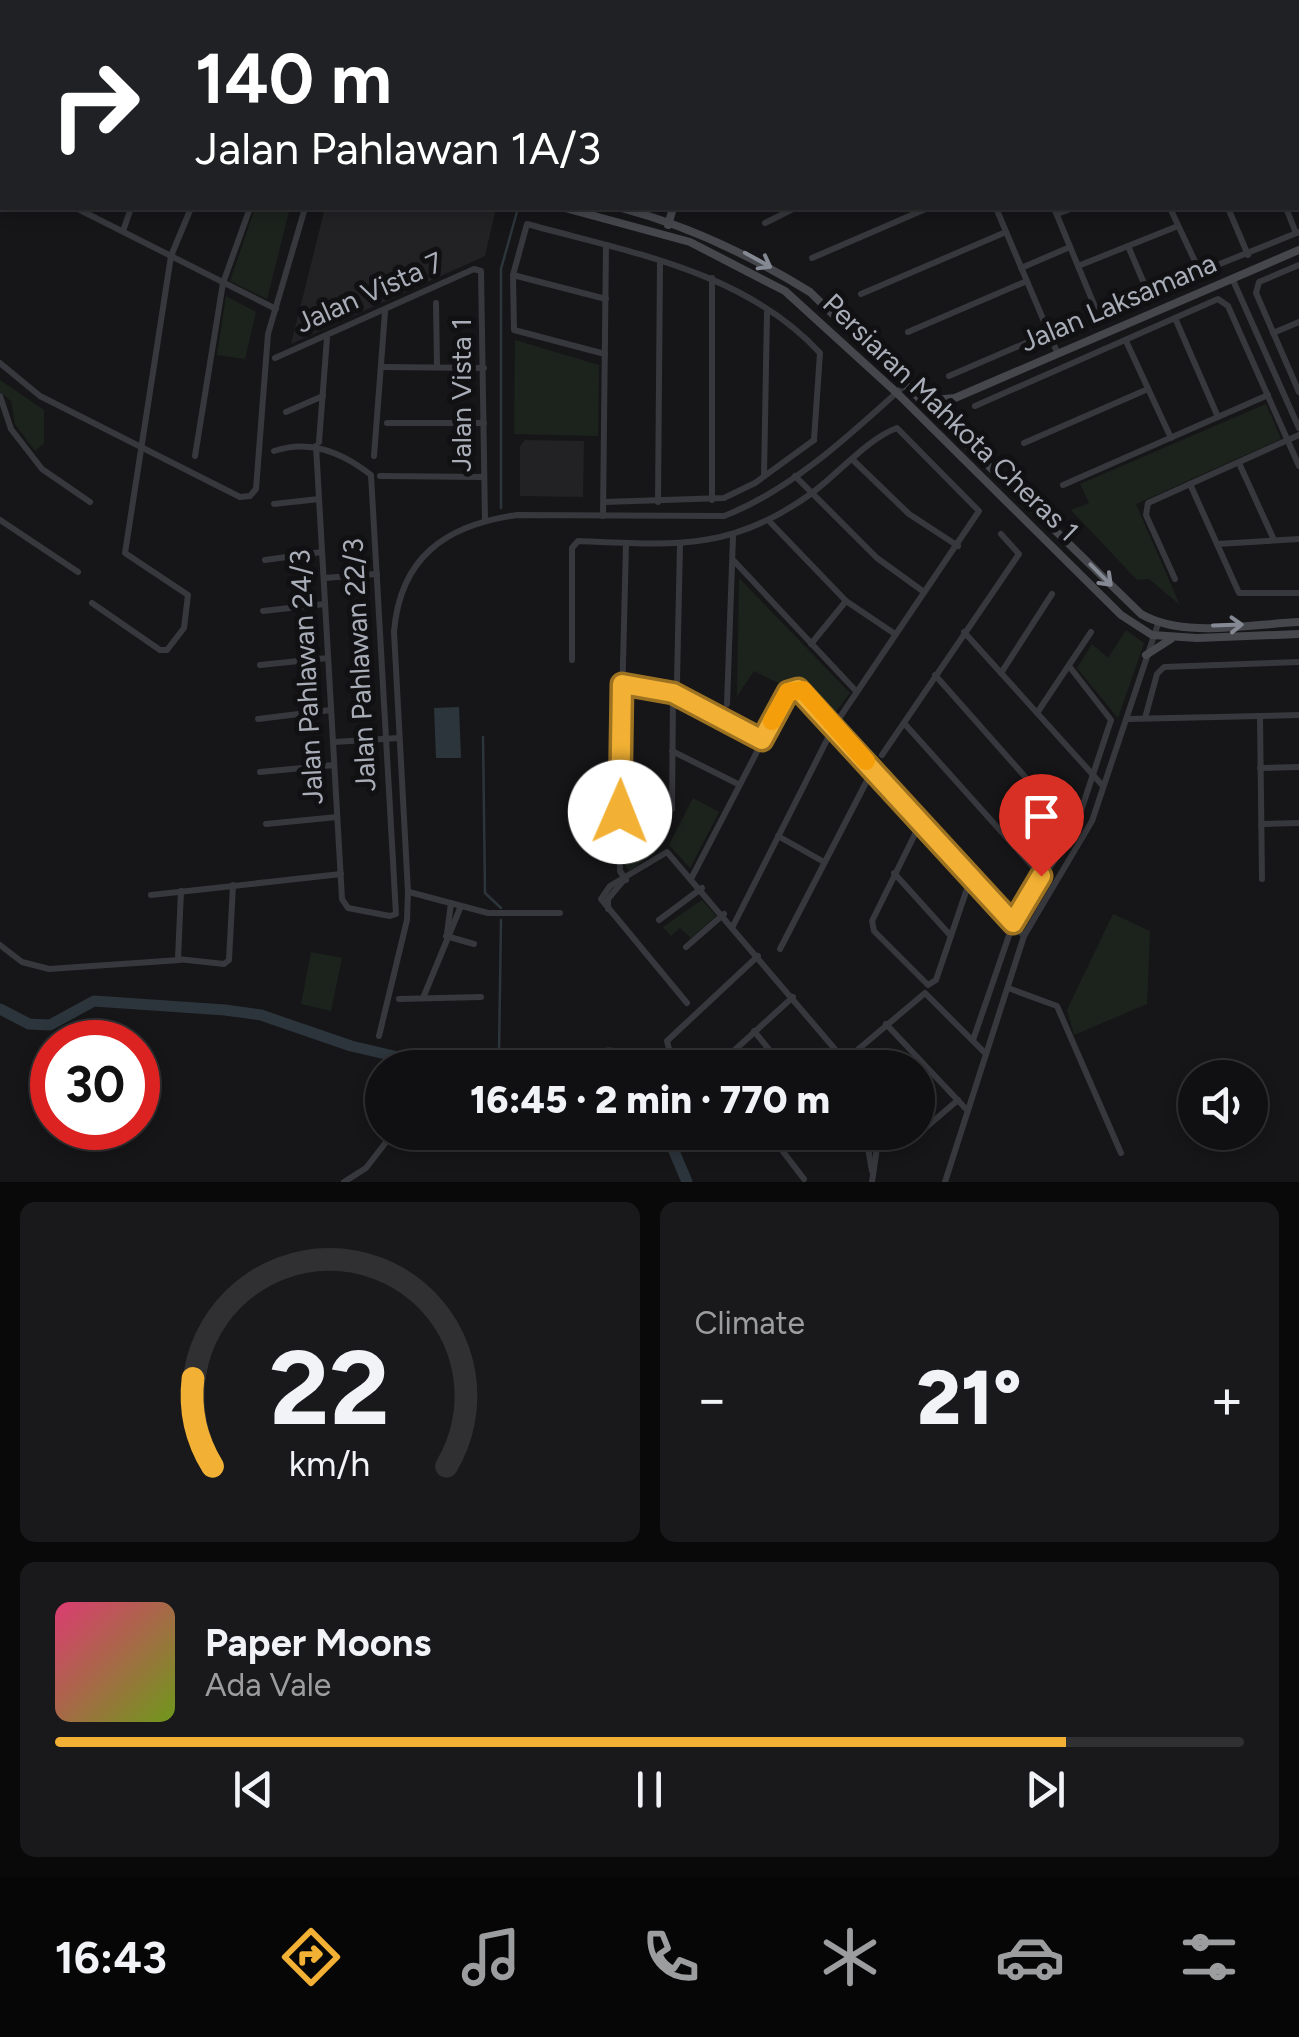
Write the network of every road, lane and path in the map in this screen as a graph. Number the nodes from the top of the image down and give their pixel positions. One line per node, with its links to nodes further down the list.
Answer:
1 (80, 210): 18 (street)
2 (130, 210): 18 (street)
3 (190, 210): 27 (street)
4 (249, 210): 38 (street)
5 (304, 210): 44 (street)
6 (572, 210): 21 (main road, Persiaran Mahkota Cheras 1)
7 (628, 210): 15 (main road, Persiaran Mahkota Cheras 1)
8 (672, 210): 15 (main road)
9 (791, 210): 16 (street)
10 (923, 210): 28 (street)
11 (997, 210): 19 (street)
12 (1171, 210): 17 (street)
13 (1229, 210): 26 (street)
14 (1055, 211): 23 (street)
15 (669, 221): 21 (main road); 63 (main road, Persiaran Mahkota Cheras 1, one-way to 63)
16 (765, 223)
17 (1178, 226): 24 (street); 26 (street)
18 (123, 231): 27 (street)
19 (1006, 232): 32 (street); 40 (street)
20 (1298, 232): 26 (street)
21 (666, 235): 66 (main road, Persiaran Mahkota Cheras 1)
22 (606, 245): 29 (street); 34 (street); 41 (street)
23 (1070, 246): 31 (street); 32 (street)
24 (1128, 246): 31 (street); 39 (street)
25 (1299, 250): 36 (main road, Jalan Laksamana)
26 (1248, 255)
27 (171, 256): 38 (street); 84 (street)
28 (812, 258)
29 (660, 260): 35 (street); 103 (street)
30 (1299, 264): 50 (street)
31 (1078, 266): 43 (street)
32 (1022, 268): 37 (street)
33 (481, 271): 45 (street, Jalan Vista 7); 60 (street, Jalan Vista 1)
34 (513, 275): 41 (street); 55 (street)
35 (712, 278): 46 (street); 100 (street)
36 (1232, 278): 54 (main road, Jalan Laksamana); 64 (street)
37 (1027, 281): 49 (street); 51 (street)
38 (224, 283): 44 (street); 87 (street)
39 (1146, 288)
40 (861, 294)
41 (606, 298): 55 (street)
42 (436, 302): 59 (street)
43 (1095, 307)
44 (276, 308): 84 (street)
45 (385, 311): 52 (street, Jalan Vista 7); 58 (street)
46 (767, 312): 80 (street); 93 (street)
47 (1175, 318): 53 (street); 68 (street); 74 (street)
48 (1299, 322): 50 (street)
49 (908, 332)
50 (1273, 332): 62 (street)
51 (1049, 333): 54 (street); 61 (street)
52 (327, 337): 56 (street, Jalan Vista 7); 70 (street, Jalan Pahlawan 24/3)
53 (1126, 340): 65 (street); 72 (street)
54 (1056, 352): 71 (main road, Jalan Laksamana)
55 (605, 354): 102 (street)
56 (276, 358)
57 (0, 363): 84 (street)
58 (381, 367): 59 (street); 88 (street)
59 (438, 367): 60 (street)
60 (484, 368): 77 (street, Jalan Vista 1)
61 (950, 376)
62 (1294, 380): 64 (street); 67 (street)
63 (907, 383): 66 (street); 71 (main road); 75 (main road, Persiaran Mahkota Cheras 1)
64 (1280, 385): 78 (street)
65 (1148, 389): 79 (street); 82 (street)
66 (896, 392): 86 (street); 133 (main road, Persiaran Mahkota Cheras 1)
67 (1299, 392)
68 (1268, 395): 74 (street); 81 (street)
69 (0, 396): 101 (street)
70 (323, 396): 73 (street); 83 (street, Jalan Pahlawan 24/3)
71 (955, 398): 75 (main road)
72 (975, 406)
73 (286, 412)
74 (1218, 417): 79 (street)
75 (946, 421): 132 (main road, Persiaran Mahkota Cheras 1, one-way to 132)
76 (387, 423): 77 (street)
77 (484, 423): 95 (street, Jalan Vista 1)
78 (1299, 432): 81 (street)
79 (1171, 438): 97 (street)
80 (814, 440): 86 (street); 93 (street)
81 (1288, 441): 90 (street); 91 (street)
82 (1024, 443)
83 (318, 444): 85 (street); 99 (street, Jalan Pahlawan 24/3); 121 (street, Jalan Pahlawan 22/3)
84 (139, 446): 128 (street)
85 (274, 451)
86 (824, 453): 94 (street)
87 (195, 456)
88 (374, 456)
89 (854, 460): 98 (street); 116 (street); 116 (street)
90 (1240, 462): 96 (street); 112 (street)
91 (1299, 466)
92 (380, 476): 95 (street)
93 (764, 476): 100 (street)
94 (795, 476): 98 (street); 105 (street)
95 (483, 477): 107 (street, Jalan Vista 1)
96 (1190, 484): 115 (street); 123 (street)
97 (1063, 486)
98 (811, 494): 108 (street); 124 (street)
99 (318, 499): 104 (street); 117 (street, Jalan Pahlawan 24/3)
100 (712, 500): 103 (street)
101 (90, 502)
102 (604, 502): 103 (street); 105 (street)
103 (658, 502)
104 (274, 504)
105 (603, 516): 107 (street)
106 (0, 520): 120 (street)
107 (485, 520): 164 (street)
108 (770, 522): 110 (street); 127 (street)
109 (1001, 534): 134 (street)
110 (732, 538): 114 (street); 119 (street)
111 (1299, 539): 112 (street)
112 (1274, 540): 115 (street)
113 (626, 543): 114 (street); 143 (street); 150 (street)
114 (680, 544): 149 (street)
115 (1217, 544): 125 (street)
116 (958, 546): 124 (street)
117 (322, 552): 118 (street); 122 (street, Jalan Pahlawan 24/3)
118 (266, 560)
119 (734, 561): 140 (street); 153 (street)
120 (78, 572)
121 (377, 574): 122 (street); 163 (street, Jalan Pahlawan 22/3)
122 (324, 578): 129 (street, Jalan Pahlawan 24/3)
123 (1175, 580)
124 (924, 592): 136 (street)
125 (1299, 593)
126 (1052, 594): 147 (street)
127 (846, 600): 136 (street); 140 (street)
128 (92, 603)
129 (325, 604): 130 (street); 142 (street, Jalan Pahlawan 24/3)
130 (263, 611)
131 (1299, 622): 132 (main road, one-way to 131)
132 (1158, 624): 138 (street)
133 (1140, 627): 138 (main road, Persiaran Mahkota Cheras 1); 141 (main road)
134 (964, 632): 147 (street); 148 (street)
135 (1091, 632): 146 (street)
136 (896, 634): 151 (street)
137 (1299, 634): 139 (main road, Persiaran Mahkota Cheras 1)
138 (1152, 635): 139 (main road, Persiaran Mahkota Cheras 1); 141 (street)
139 (1179, 638): 141 (main road)
140 (811, 644): 151 (street)
141 (1146, 655): 158 (street)
142 (328, 658): 145 (street); 154 (street, Jalan Pahlawan 24/3)
143 (572, 660)
144 (1299, 662): 159 (street)
145 (260, 665)
146 (1068, 666): 155 (street); 174 (street)
147 (1001, 672): 155 (street)
148 (935, 674): 161 (street); 183 (street)
149 (677, 682)
150 (622, 684): 152 (street); 191 (street)
151 (856, 691): 162 (street)
152 (673, 693): 165 (street); 167 (street)
153 (728, 704)
154 (332, 710): 160 (street); 166 (street, Jalan Pahlawan 24/3)
155 (1038, 713): 174 (street)
156 (1299, 715): 157 (street)
157 (1260, 716): 159 (street); 171 (street)
158 (1126, 718): 159 (street); 176 (street)
159 (1144, 718)
160 (258, 719)
161 (904, 723): 168 (street); 188 (street)
162 (834, 726): 165 (street); 172 (street); 184 (street)
163 (386, 738): 164 (street); 166 (street); 199 (street, Jalan Pahlawan 22/3)
164 (399, 738): 196 (street)
165 (762, 740): 175 (street)
166 (334, 742): 169 (street, Jalan Pahlawan 24/3)
167 (672, 751): 175 (street); 177 (street)
168 (882, 755)
169 (334, 765): 173 (street); 178 (street, Jalan Pahlawan 24/3)
170 (1299, 767): 171 (street)
171 (1260, 768): 182 (street)
172 (873, 769): 179 (street); 185 (street)
173 (260, 772)
174 (1093, 774): 176 (street); 183 (street)
175 (738, 784): 189 (street)
176 (1104, 787): 208 (street)
177 (672, 809)
178 (337, 817): 181 (street); 186 (street, Jalan Pahlawan 24/3)
179 (920, 823): 187 (street); 192 (street)
180 (1299, 823): 182 (street)
181 (266, 824)
182 (1262, 824): 190 (street)
183 (1074, 832): 188 (street)
184 (778, 836): 185 (street); 205 (street)
185 (824, 862): 212 (street)
186 (340, 874): 193 (street); 199 (street, Jalan Pahlawan 24/3)
187 (894, 874): 207 (street); 207 (street)
188 (1041, 876): 204 (street)
189 (692, 877): 191 (street); 194 (street)
190 (1262, 879)
191 (624, 880): 220 (street)
192 (971, 880): 204 (street); 207 (street)
193 (233, 886): 195 (street); 214 (street)
194 (702, 888): 202 (street); 203 (street)
195 (181, 892): 197 (street); 214 (street)
196 (408, 892): 198 (street); 223 (street)
197 (151, 895)
198 (451, 903): 200 (street); 206 (street)
199 (344, 904)
200 (461, 906): 201 (street); 206 (street)
201 (560, 913)
202 (724, 914): 205 (street); 211 (street)
203 (659, 920)
204 (1013, 923): 208 (street); 224 (street)
205 (733, 926): 213 (street)
206 (447, 935): 209 (street); 218 (street)
207 (950, 935)
208 (1024, 936): 215 (street)
209 (474, 944)
210 (0, 945): 214 (street)
211 (686, 947)
212 (780, 949)
213 (758, 956): 217 (street); 225 (street)
214 (178, 957)
215 (1007, 988): 231 (street); 239 (street)
216 (482, 997): 218 (street)
217 (793, 997): 222 (street); 228 (street)
218 (422, 998): 219 (street)
219 (399, 999)
220 (688, 1004)
221 (886, 1024): 224 (street); 229 (street); 230 (street)
222 (754, 1032): 226 (street); 227 (street)
223 (378, 1036)
224 (973, 1040): 231 (street)
225 (668, 1050)
226 (734, 1050)
227 (769, 1050)
228 (836, 1050)
229 (856, 1050)
230 (907, 1050)
231 (986, 1054): 234 (street)
232 (935, 1079): 233 (street)
233 (958, 1100): 234 (street); 235 (street)
234 (968, 1110): 244 (street)
235 (935, 1119)
236 (380, 1150): 242 (street)
237 (782, 1150): 241 (street)
238 (869, 1150): 240 (street)
239 (1121, 1154)
240 (872, 1176): 243 (street)
241 (804, 1179)
242 (344, 1182)
243 (862, 1182)
244 (944, 1182)

